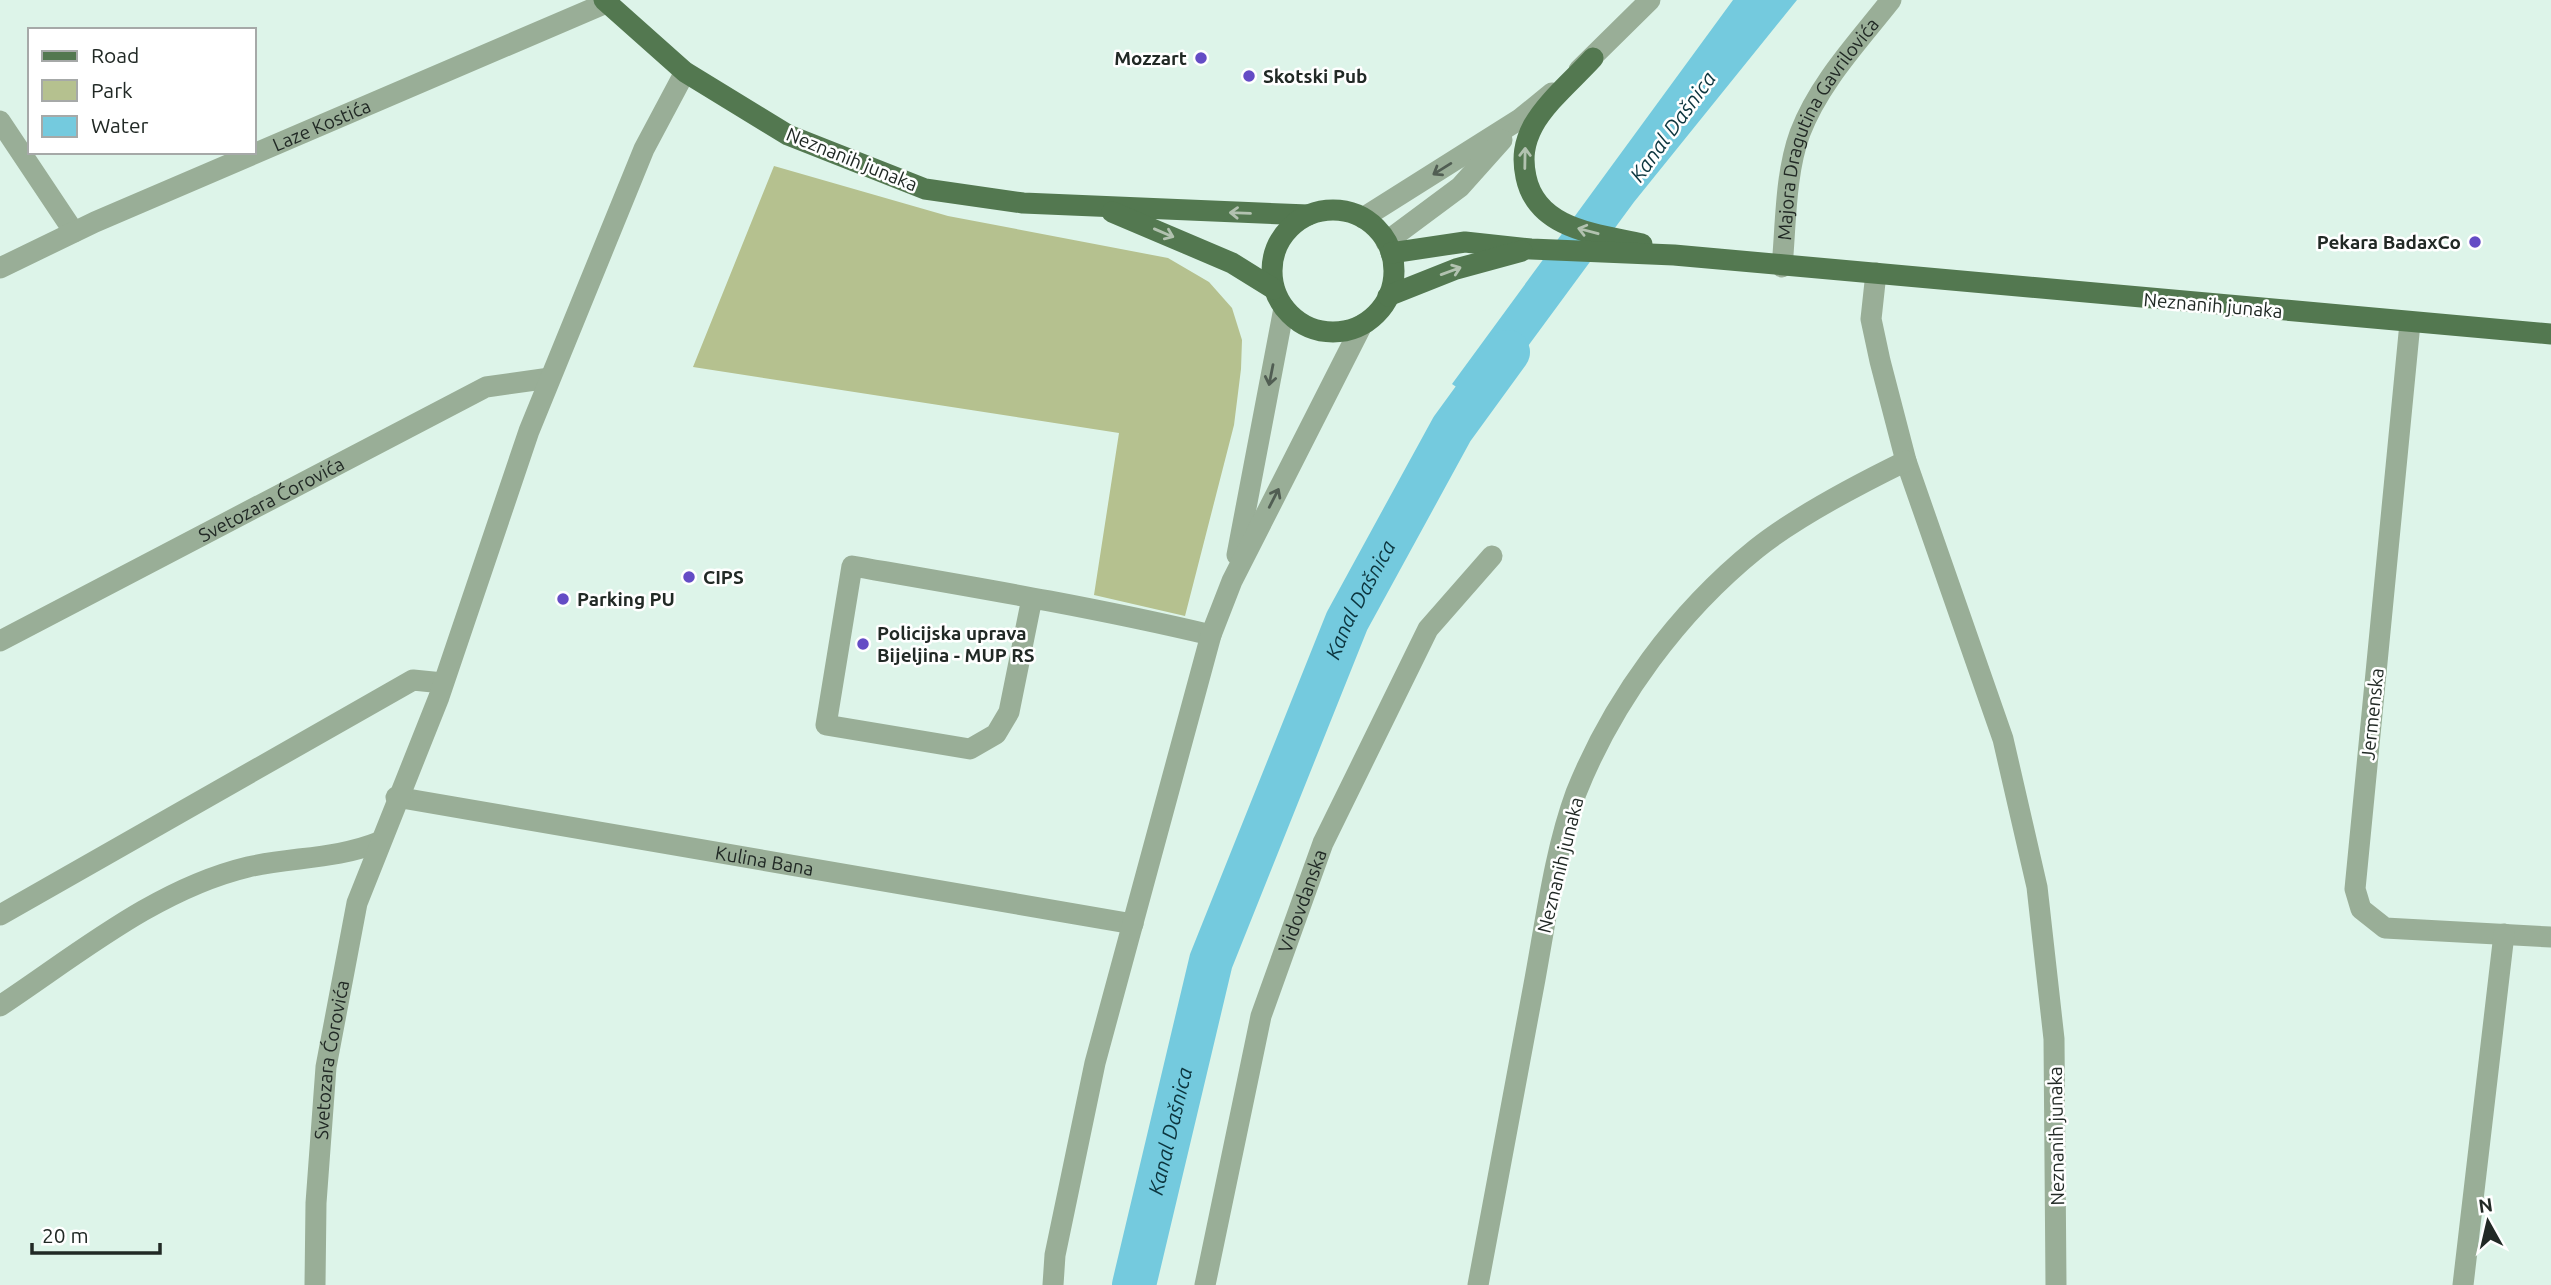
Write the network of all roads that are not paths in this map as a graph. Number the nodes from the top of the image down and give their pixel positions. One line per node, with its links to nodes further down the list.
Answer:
1 (1650, 0): 4 (street)
2 (1891, 0): 17 (street, Majora Dragutina Gavrilovića)
3 (605, 1): 5 (main road, Neznanih junaka); 8 (street, Laze Kostića)
4 (1593, 58): 6 (street); 16 (main road, one-way to 4)
5 (685, 72): 10 (main road, Neznanih junaka); 26 (street, Svetozara Ćorovića)
6 (1520, 119): 12 (street, one-way to 12); 14 (street)
7 (0, 121): 13 (street)
8 (256, 153)
9 (253, 154): 13 (street, Laze Kostića)
10 (1101, 207): 11 (main road, Neznanih junaka, one-way to 10); 20 (main road, one-way to 20)
11 (1308, 215): 12 (main road); 20 (main road)
12 (1363, 218): 14 (main road)
13 (74, 232): 18 (street, Laze Kostića)
14 (1389, 247): 15 (main road); 21 (main road)
15 (1531, 249): 16 (main road); 21 (main road, one-way to 15)
16 (1674, 256): 17 (main road, Neznanih junaka)
17 (1782, 267): 19 (main road, Neznanih junaka)
18 (0, 268)
19 (1876, 274): 23 (main road, Neznanih junaka); 27 (street, Neznanih junaka)
20 (1274, 289): 22 (main road)
21 (1388, 296): 24 (main road)
22 (1284, 308): 24 (main road); 29 (street, one-way to 29)
23 (2410, 323): 25 (main road, Neznanih junaka); 38 (street, Jermenska)
24 (1362, 325): 29 (street, one-way to 24)
25 (2551, 334)
26 (550, 378): 32 (street, Svetozara Ćorovića); 33 (street, Svetozara Ćorovića)
27 (1906, 461): 44 (street, Neznanih junaka); 45 (street, Neznanih junaka)
28 (1492, 556): 43 (street, Vidovdanska)
29 (1232, 581): 31 (street)
30 (1032, 598): 30 (street); 31 (street)
31 (1211, 635): 37 (street)
32 (0, 641)
33 (443, 683): 34 (street, Svetozara Ćorovića); 36 (street)
34 (396, 797): 35 (street, Svetozara Ćorovića); 37 (street, Kulina Bana)
35 (379, 842): 40 (street); 41 (street, Svetozara Ćorovića)
36 (0, 915)
37 (1133, 924): 42 (street)
38 (2504, 934): 39 (street, Jermenska); 46 (street)
39 (2551, 937)
40 (0, 1006)
41 (315, 1285)
42 (1053, 1285)
43 (1205, 1285)
44 (1478, 1285)
45 (2056, 1285)
46 (2463, 1285)

